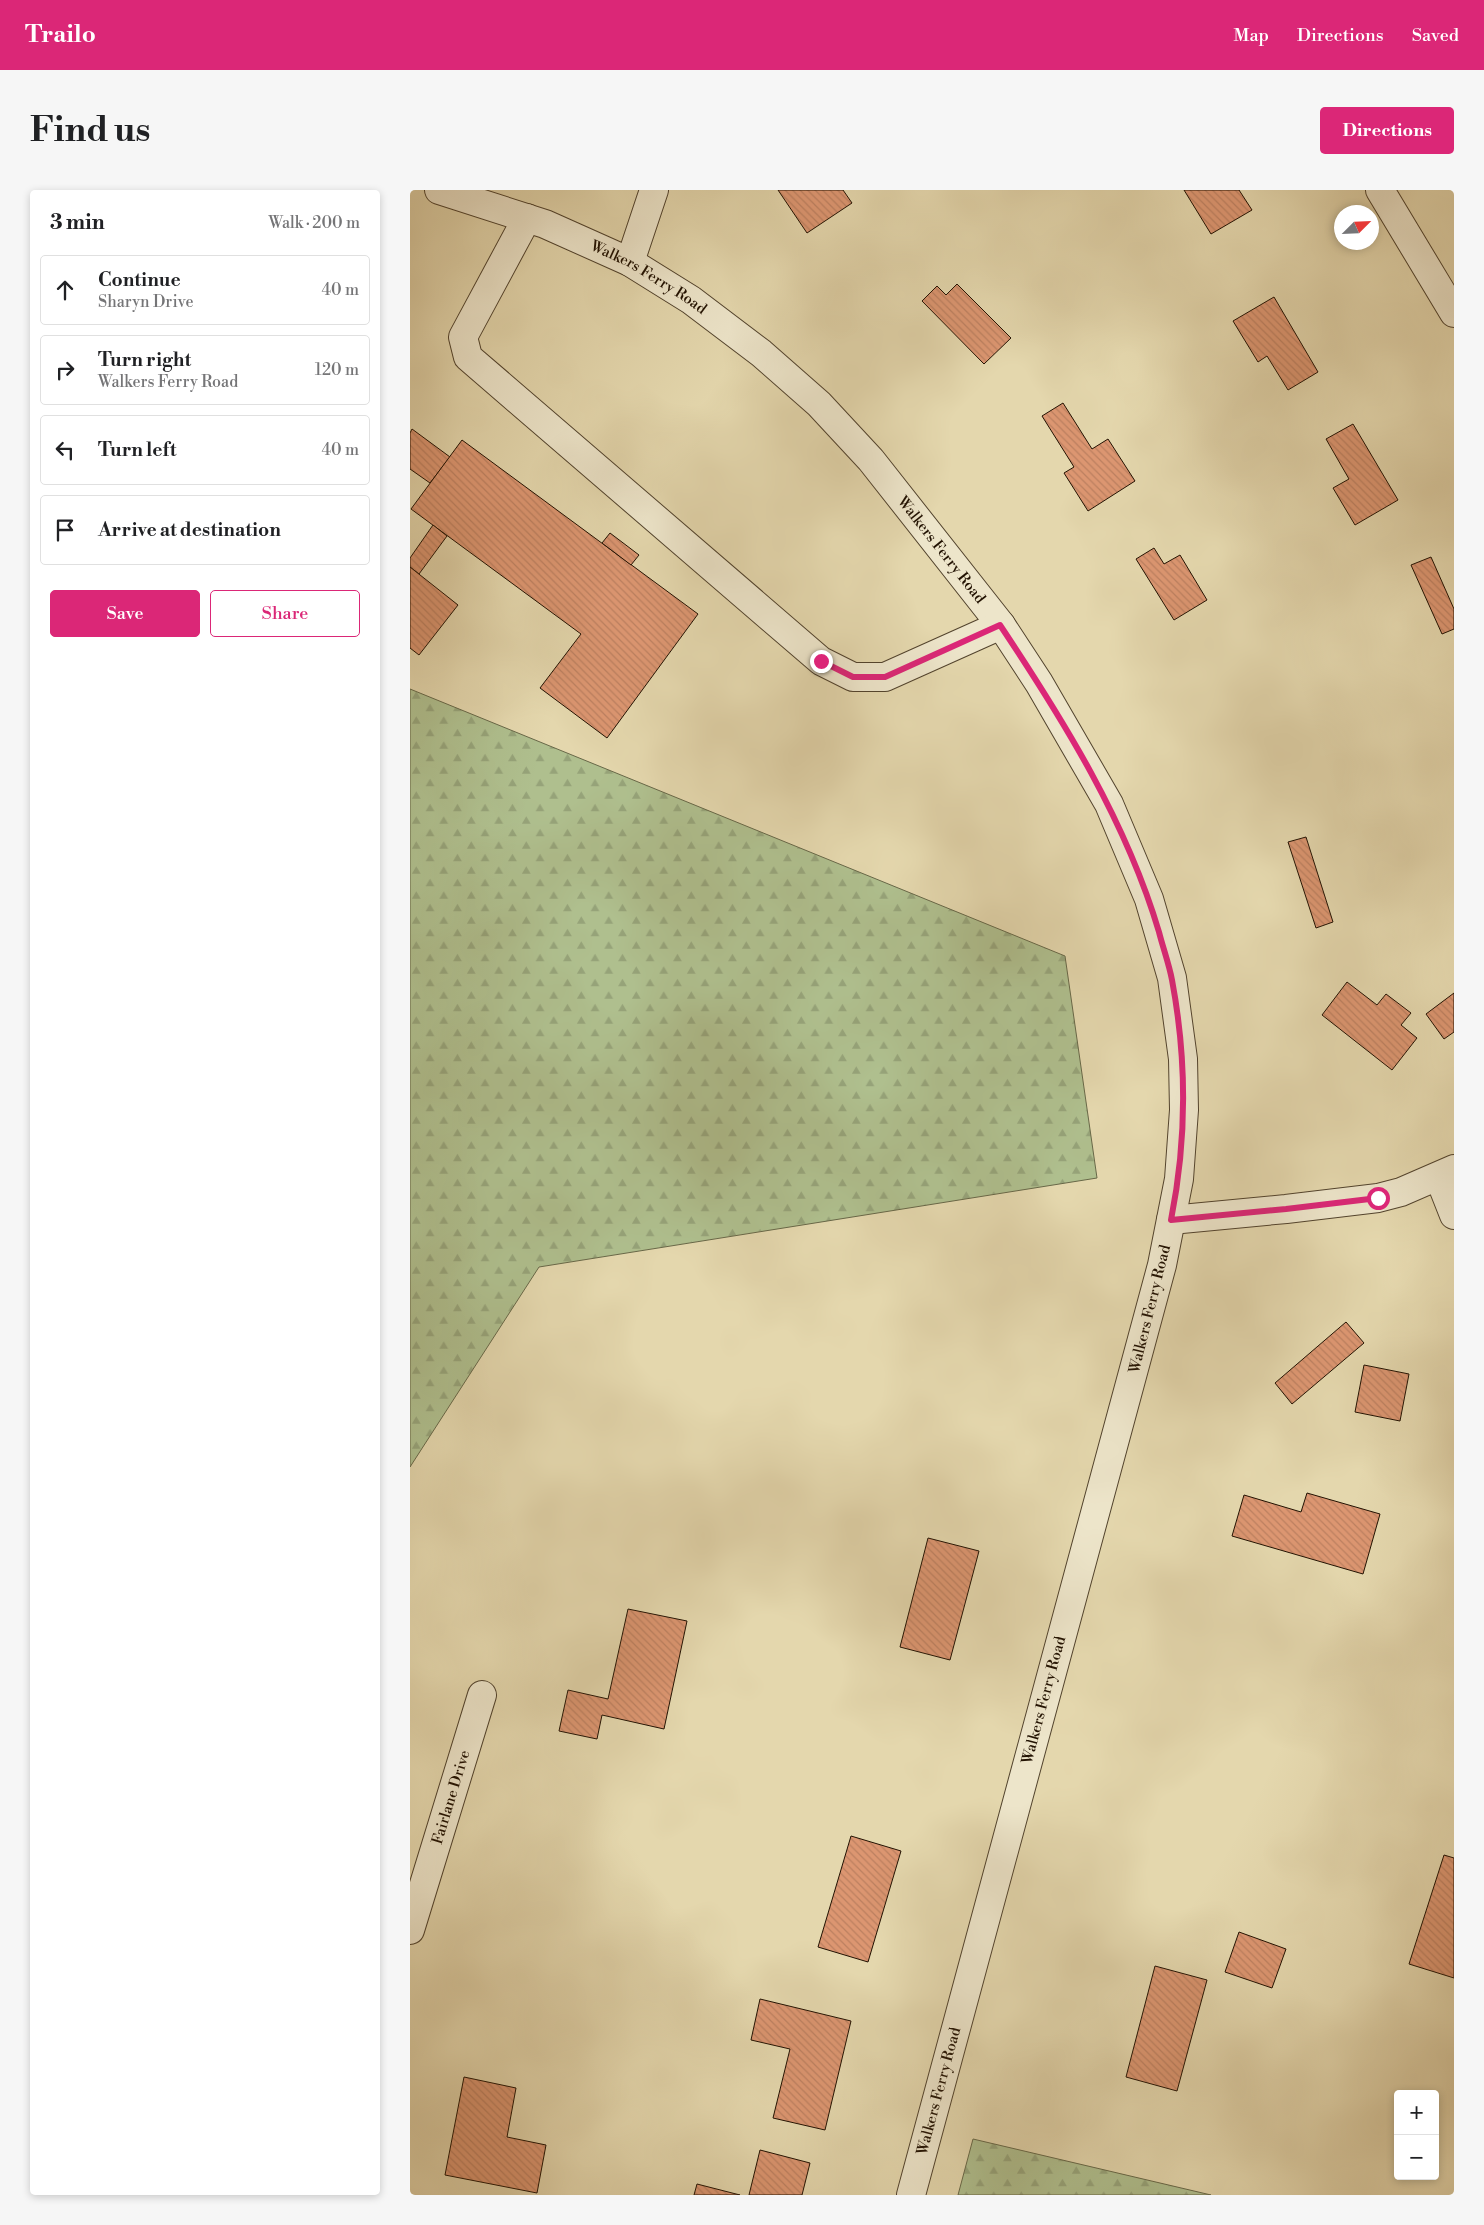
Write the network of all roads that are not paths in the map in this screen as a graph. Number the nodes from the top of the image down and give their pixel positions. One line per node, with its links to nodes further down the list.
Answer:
1 (439, 190): 4 (street, Walkers Ferry Road)
2 (654, 190): 5 (street)
3 (1380, 190): 6 (street)
4 (526, 218): 5 (street, Walkers Ferry Road); 7 (street)
5 (630, 262): 7 (street, Walkers Ferry Road)
6 (1454, 313)
7 (1000, 625): 10 (street, Walkers Ferry Road)
8 (1446, 1173): 9 (street); 10 (street)
9 (1454, 1215)
10 (1171, 1220): 13 (street, Walkers Ferry Road)
11 (482, 1695): 12 (street, Fairlane Drive)
12 (410, 1930)
13 (911, 2195)

